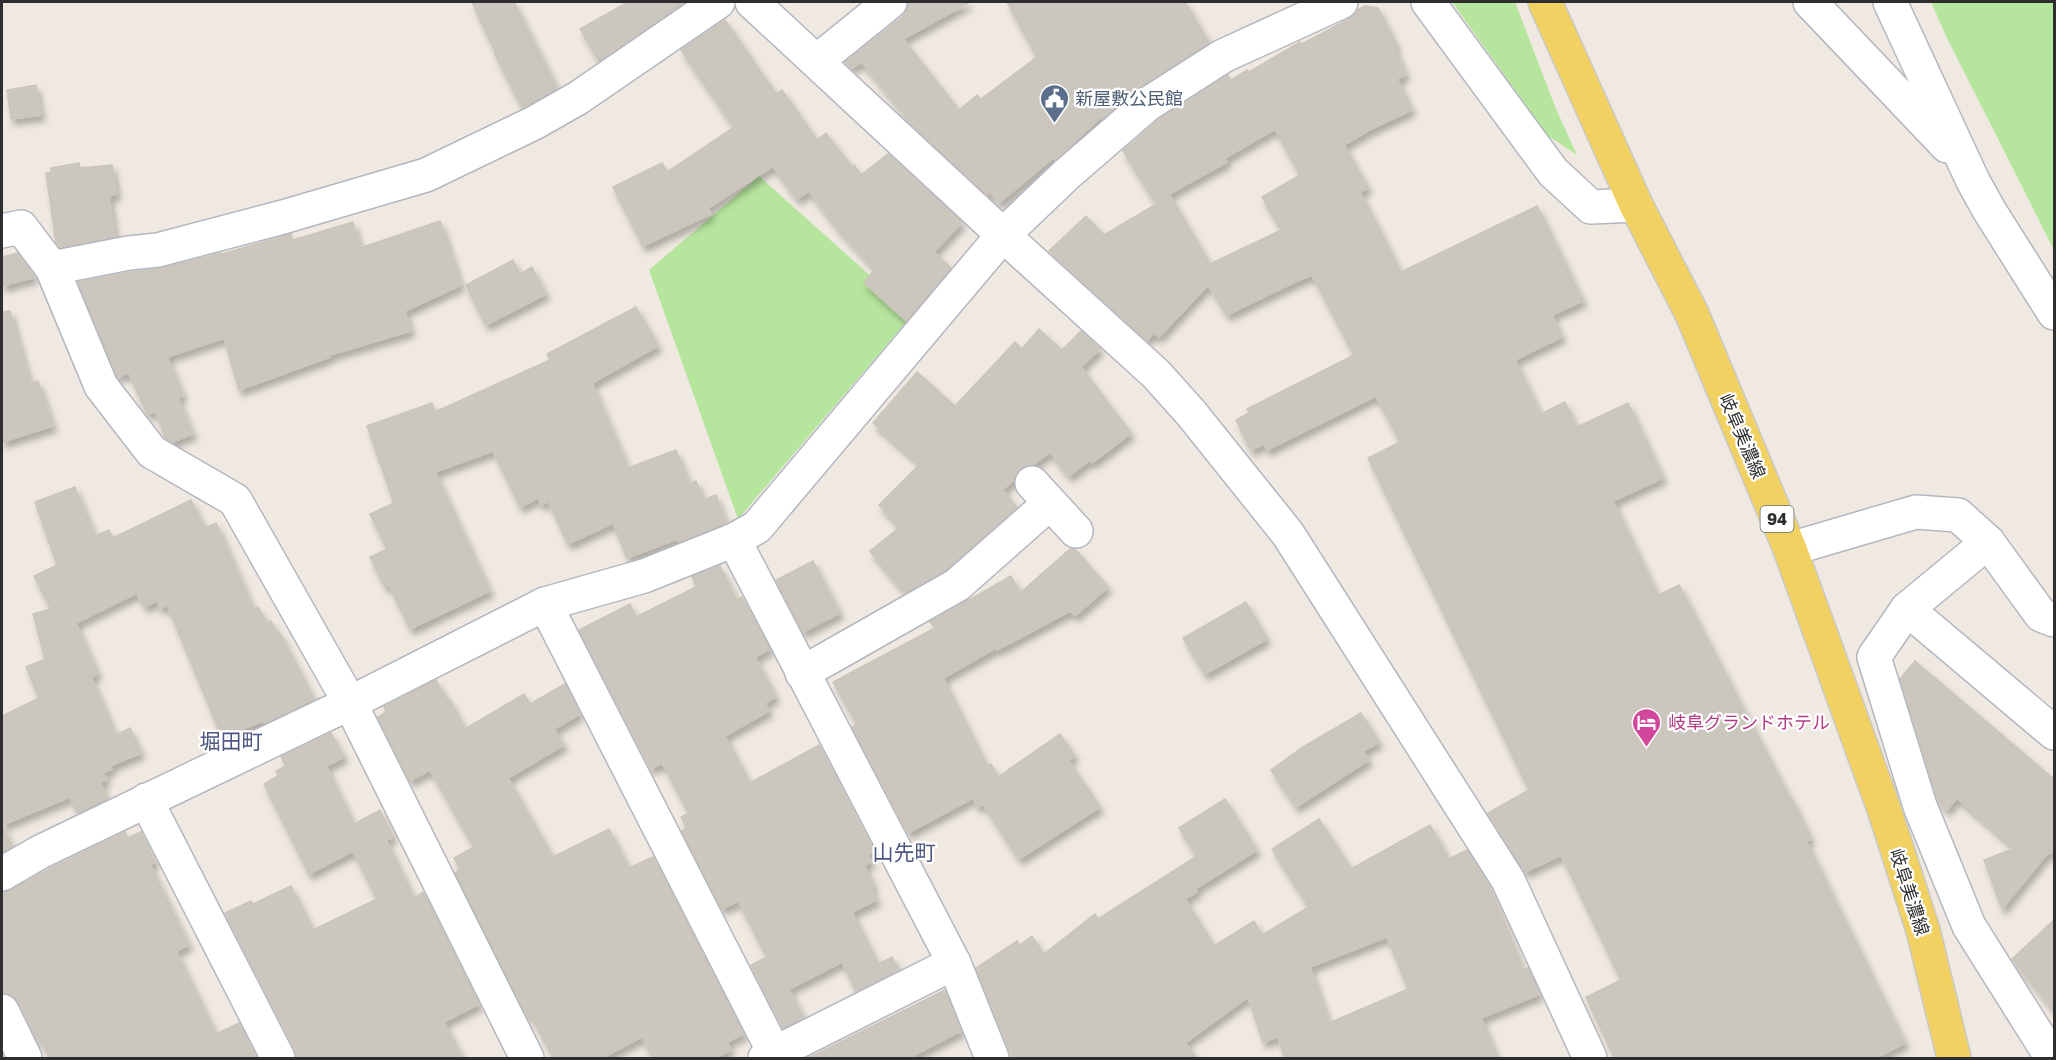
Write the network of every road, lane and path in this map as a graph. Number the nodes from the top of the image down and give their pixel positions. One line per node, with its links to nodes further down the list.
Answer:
1 (718, 2): 14 (street)
2 (752, 2): 9 (street)
3 (890, 2): 9 (street)
4 (1341, 2): 13 (street)
5 (1428, 2): 11 (street)
6 (1545, 2): 11 (main road, 岐阜美濃線 / 94)
7 (1810, 2): 10 (street)
8 (1890, 2): 10 (street)
9 (817, 61): 13 (street)
10 (1965, 165): 15 (street)
11 (1636, 206): 19 (main road, 岐阜美濃線 / 94)
12 (2, 231): 14 (street)
13 (1003, 235): 17 (street); 35 (street)
14 (52, 268): 24 (street)
15 (2055, 313)
16 (1076, 531): 23 (street)
17 (734, 540): 20 (street); 23 (street)
18 (1988, 542): 19 (street); 21 (street); 22 (street)
19 (1790, 549): 36 (main road, 岐阜美濃線 / 94)
20 (545, 604): 24 (street); 30 (street)
21 (1907, 609): 25 (street); 37 (street)
22 (2055, 620)
23 (802, 673): 28 (street)
24 (350, 703): 26 (street); 33 (street)
25 (2055, 733)
26 (146, 800): 27 (street); 32 (street)
27 (2, 874)
28 (954, 963): 30 (street); 34 (street)
29 (2, 1011): 31 (street)
30 (772, 1057)
31 (25, 1059)
32 (278, 1059)
33 (527, 1059)
34 (992, 1059)
35 (1590, 1059)
36 (1954, 1059)
37 (2052, 1059)

